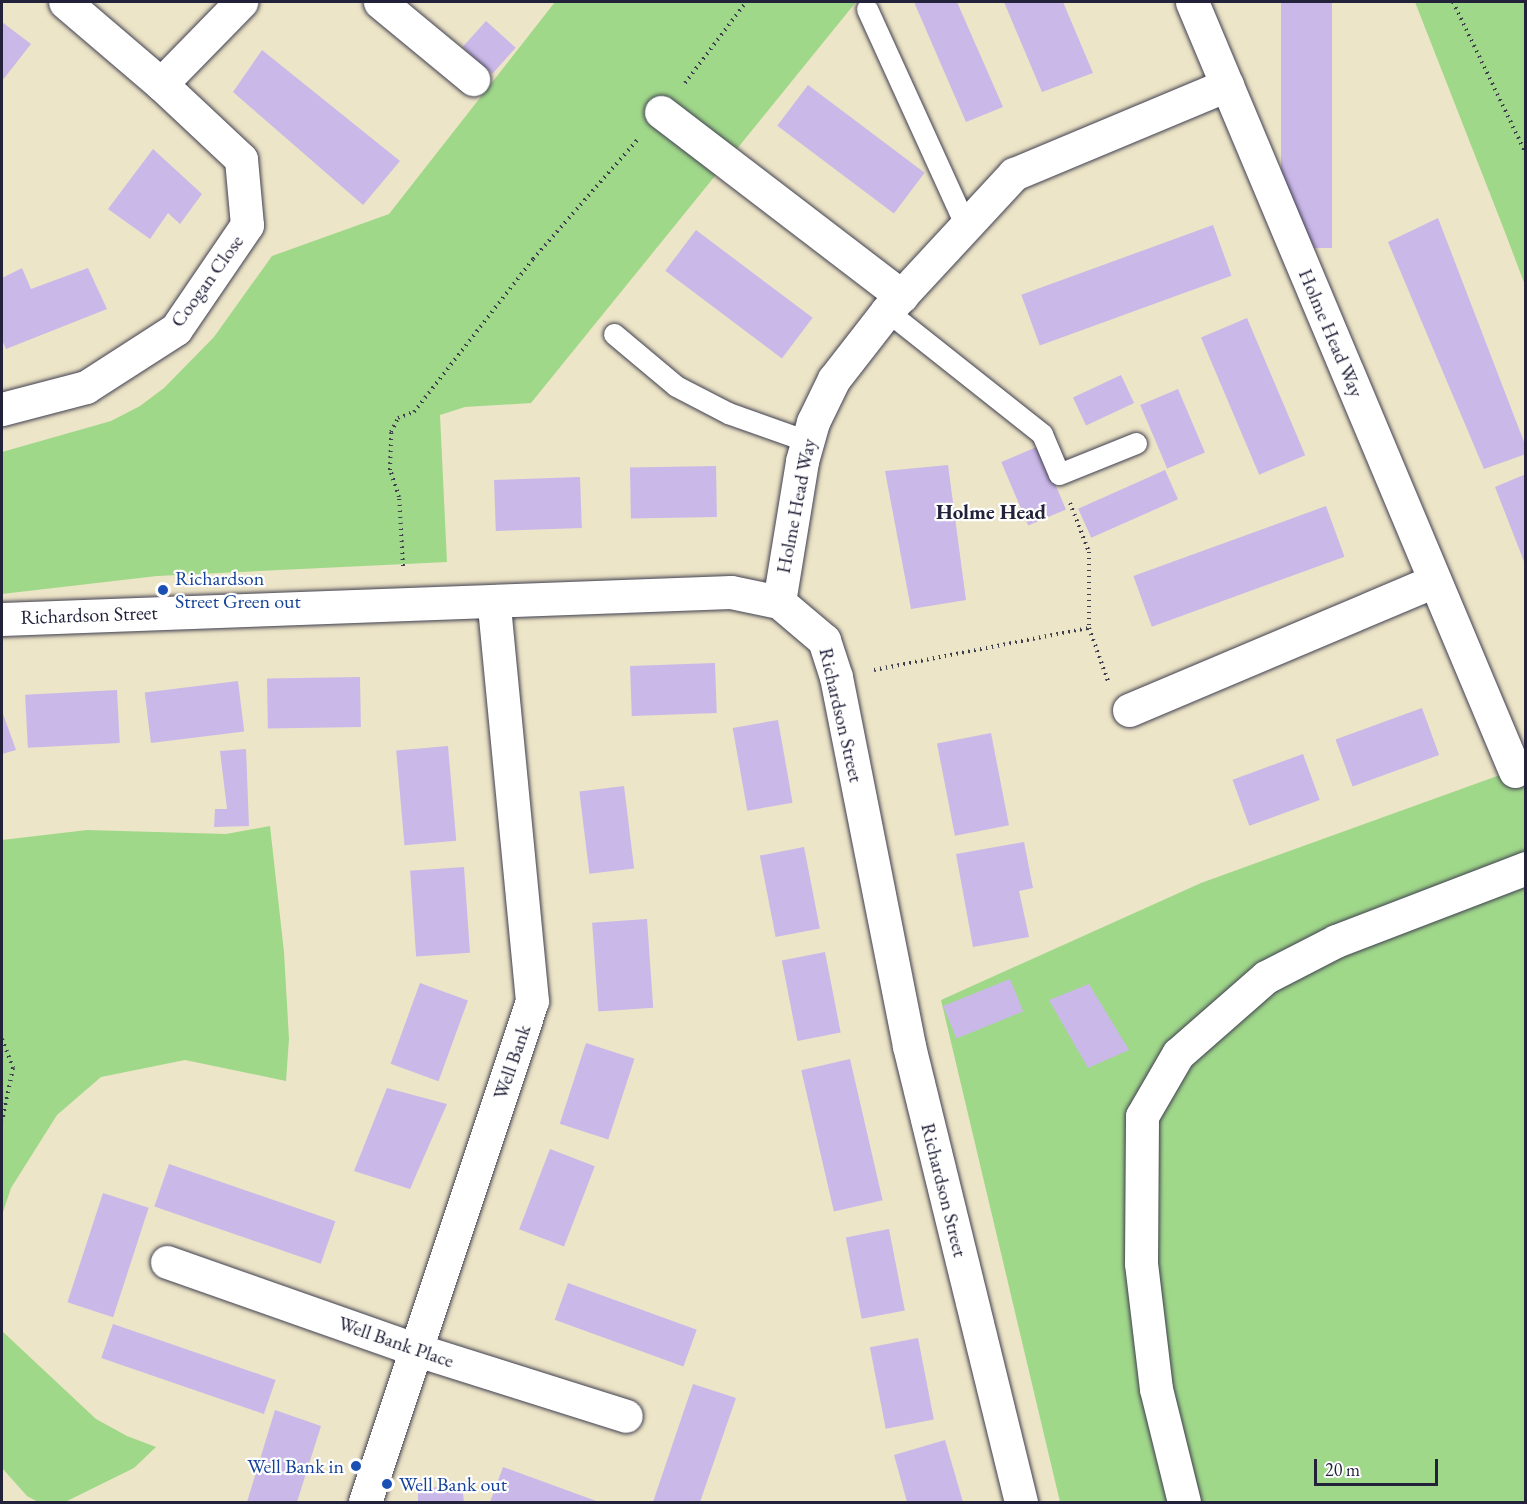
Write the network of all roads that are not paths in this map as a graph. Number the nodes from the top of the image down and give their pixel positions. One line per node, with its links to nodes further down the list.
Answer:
1 (65, 2): 7 (street, Coogan Close)
2 (241, 2): 7 (street)
3 (380, 2): 6 (street)
4 (1192, 2): 8 (street, Holme Head Way)
5 (867, 9): 10 (lane)
6 (473, 79)
7 (161, 84): 13 (street, Coogan Close)
8 (1227, 85): 10 (street, Holme Head Way); 16 (street, Holme Head Way)
9 (661, 112): 11 (street)
10 (966, 226): 11 (street, Holme Head Way)
11 (894, 303): 14 (street, Holme Head Way); 15 (lane)
12 (614, 334): 14 (lane)
13 (2, 409)
14 (807, 441): 17 (street, Holme Head Way)
15 (1136, 443)
16 (1435, 581): 20 (street); 21 (street, Holme Head Way)
17 (779, 602): 18 (street, Richardson Street); 27 (street, Richardson Street)
18 (494, 603): 19 (street, Richardson Street); 24 (street, Well Bank)
19 (2, 619)
20 (1129, 710)
21 (1515, 771)
22 (1526, 868): 28 (street)
23 (167, 1262): 24 (street, Well Bank Place)
24 (414, 1349): 25 (street, Well Bank Place); 26 (street, Well Bank)
25 (626, 1416)
26 (364, 1503)
27 (1021, 1503)
28 (1184, 1503)

